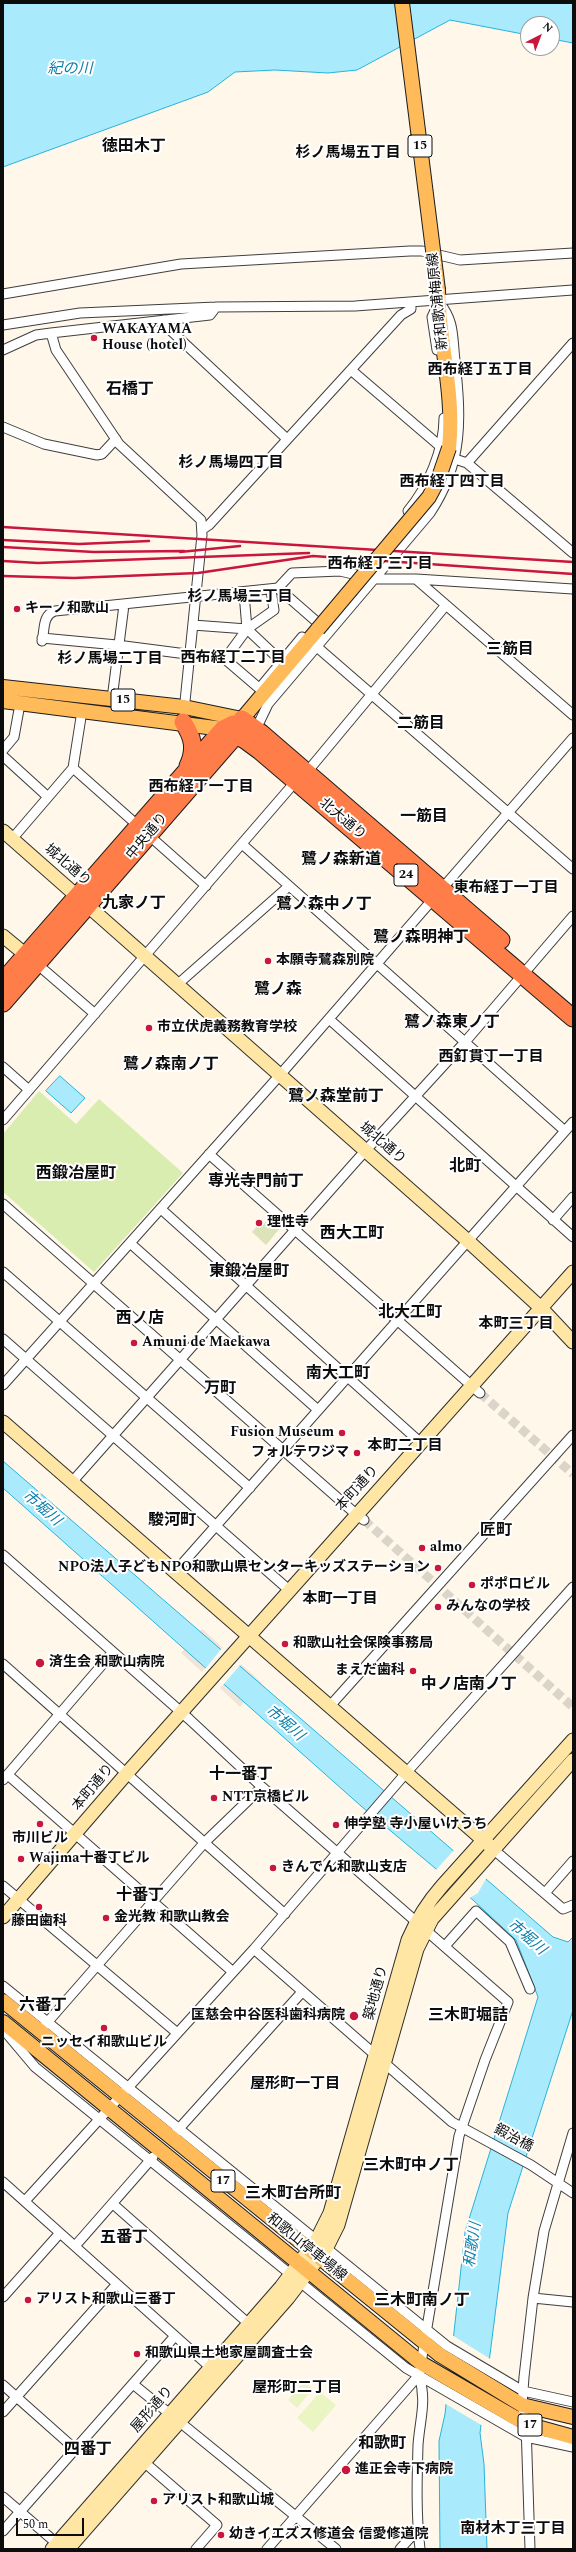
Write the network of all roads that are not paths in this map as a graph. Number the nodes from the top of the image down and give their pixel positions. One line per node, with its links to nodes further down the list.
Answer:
1 (402, 3): 5 (main road, 新和歌浦梅原線 / 15, bridge)
2 (573, 253): 4 (street)
3 (573, 290): 5 (street)
4 (3, 294)
5 (438, 295): 6 (street); 17 (main road, 新和歌浦梅原線 / 15)
6 (411, 302): 7 (street); 13 (street)
7 (216, 307): 8 (street); 9 (street)
8 (164, 320): 10 (street); 16 (street)
9 (3, 325)
10 (51, 333): 12 (street); 15 (street)
11 (573, 343): 18 (street)
12 (3, 350)
13 (350, 370): 16 (street); 17 (street)
14 (3, 427): 15 (street)
15 (116, 439): 19 (street)
16 (287, 439): 19 (street)
17 (448, 451): 18 (street); 21 (street); 22 (street); 32 (main road, 新和歌浦梅原線 / 15, bridge)
18 (467, 463): 20 (street)
19 (203, 529): 27 (street)
20 (573, 554)
21 (356, 574): 22 (street); 24 (street); 32 (street)
22 (374, 579): 23 (street); 32 (street)
23 (416, 579): 25 (street); 29 (street)
24 (275, 589): 26 (street); 31 (street); 32 (street)
25 (573, 589)
26 (244, 593): 27 (street); 31 (street)
27 (196, 597): 28 (street); 30 (street)
28 (124, 605): 33 (street); 33 (street)
29 (446, 605): 39 (street); 46 (street)
30 (193, 624): 31 (street); 35 (street)
31 (247, 628): 36 (street); 37 (street)
32 (321, 628): 34 (street); 37 (street); 40 (main road, 新和歌浦梅原線 / 15)
33 (117, 645): 35 (street); 41 (street)
34 (317, 647): 39 (street); 48 (street)
35 (189, 654): 36 (street); 45 (street)
36 (225, 658): 40 (street)
37 (281, 661): 40 (street)
38 (3, 687): 41 (main road, 15)
39 (370, 694): 55 (street); 57 (street)
40 (259, 695): 47 (main road, 新和歌浦梅原線 / 15)
41 (112, 699): 45 (main road, 15)
42 (3, 701): 43 (main road, 15)
43 (20, 704): 44 (main road, 15); 51 (street)
44 (82, 711): 45 (main road, 15); 53 (street)
45 (184, 715): 47 (main road, 15); 49 (main road, 15); 54 (highway)
46 (573, 715)
47 (242, 719): 48 (highway, 北大通り / 24); 49 (highway, 中央通り)
48 (256, 729): 55 (highway, 北大通り / 24)
49 (230, 732): 54 (highway, 中央通り); 55 (highway, 北大通り / 24); 58 (highway, 中央通り)
50 (573, 738): 57 (street)
51 (3, 750)
52 (3, 756): 56 (street)
53 (73, 768): 56 (street); 58 (street)
54 (183, 775): 58 (highway, 中央通り)
55 (301, 777): 60 (street); 64 (highway, 北大通り / 24)
56 (48, 797): 59 (street)
57 (510, 812): 61 (street); 64 (street)
58 (143, 831): 62 (street); 65 (highway, 中央通り)
59 (8, 835): 65 (street, 城北通り)
60 (242, 844): 62 (street); 63 (street)
61 (573, 869)
62 (206, 886): 68 (street)
63 (289, 886): 70 (street); 73 (street)
64 (438, 894): 70 (street); 71 (highway, 北大通り / 24)
65 (83, 901): 68 (street, 城北通り); 69 (highway, 中央通り)
66 (573, 916): 71 (street)
67 (3, 936): 69 (street)
68 (146, 955): 73 (street, 城北通り); 76 (street)
69 (32, 960): 72 (highway, 中央通り); 75 (highway, 中央通り); 76 (street)
70 (378, 964): 78 (street); 79 (street)
71 (526, 969): 74 (highway, 北大通り / 24); 77 (highway, 北大通り / 24); 79 (street)
72 (3, 981)
73 (178, 984): 81 (street, 城北通り)
74 (573, 1002)
75 (3, 1003)
76 (95, 1014): 82 (street)
77 (573, 1018)
78 (329, 1019): 81 (street); 83 (street)
79 (465, 1042): 83 (street); 86 (street)
80 (3, 1067): 82 (street)
81 (280, 1075): 87 (street, 城北通り); 88 (street)
82 (29, 1090): 84 (street)
83 (414, 1096): 87 (street); 89 (street)
84 (3, 1120)
85 (573, 1122): 86 (street)
86 (565, 1131): 89 (street)
87 (365, 1151): 94 (street); 96 (street, 城北通り)
88 (209, 1154): 92 (street); 94 (street)
89 (516, 1187): 93 (street); 96 (street)
90 (573, 1198): 93 (street)
91 (3, 1204): 100 (street)
92 (161, 1209): 97 (street); 101 (street)
93 (553, 1220): 95 (street)
94 (294, 1230): 101 (street); 104 (street)
95 (573, 1237)
96 (468, 1241): 102 (street, 城北通り); 104 (street)
97 (130, 1243): 100 (street); 103 (street)
98 (3, 1272): 105 (street)
99 (573, 1272): 102 (street, 本町通り)
100 (93, 1284): 105 (street); 109 (street)
101 (246, 1285): 103 (street); 110 (street)
102 (541, 1308): 107 (street, 城北通り); 112 (street, 本町通り)
103 (215, 1319): 109 (street); 114 (street)
104 (397, 1321): 110 (street); 112 (street)
105 (60, 1322): 108 (street); 113 (street)
106 (3, 1340): 108 (street)
107 (573, 1342)
108 (26, 1360): 111 (street); 117 (street)
109 (180, 1361): 113 (street); 119 (street)
110 (348, 1376): 114 (street); 118 (street)
111 (3, 1385)
112 (476, 1389): 118 (street, 本町通り)
113 (146, 1397): 117 (street); 121 (street)
114 (318, 1410): 119 (street)
115 (3, 1422): 120 (street)
116 (573, 1435): 131 (street)
117 (112, 1436): 120 (street); 123 (street)
118 (421, 1443): 122 (street, 本町通り)
119 (282, 1450): 121 (street); 122 (street)
120 (72, 1482): 125 (street)
121 (250, 1488): 123 (street)
122 (360, 1518): 127 (street, 本町通り)
123 (216, 1526): 125 (street); 127 (street)
124 (5, 1559): 129 (street)
125 (175, 1572): 128 (street)
126 (573, 1587): 137 (street)
127 (289, 1590): 128 (street, 本町通り)
128 (248, 1636): 131 (street); 133 (street, 本町通り)
129 (113, 1652): 132 (street); 133 (street)
130 (3, 1664): 132 (street)
131 (329, 1707): 137 (street)
132 (59, 1713): 136 (street); 138 (street)
133 (182, 1713): 136 (street, 本町通り); 139 (street)
134 (573, 1740): 142 (street, 築地通り)
135 (573, 1760): 144 (street, 築地通り)
136 (128, 1772): 140 (street, 本町通り); 141 (street)
137 (406, 1772): 142 (street); 143 (street)
138 (5, 1777): 140 (street)
139 (262, 1787): 141 (street); 143 (street)
140 (75, 1834): 148 (street, 本町通り); 149 (street)
141 (205, 1842): 149 (street); 151 (street)
142 (479, 1844): 144 (street); 153 (street, 築地通り)
143 (337, 1853): 151 (street); 153 (street)
144 (489, 1853): 147 (street); 153 (street, 築地通り)
145 (573, 1861): 147 (street)
146 (3, 1886): 148 (street)
147 (545, 1893): 150 (street)
148 (18, 1899): 152 (street, 本町通り); 156 (street)
149 (153, 1901): 156 (street); 157 (street)
150 (573, 1905)
151 (285, 1914): 155 (street)
152 (3, 1917)
153 (421, 1925): 154 (street); 166 (street, 築地通り)
154 (445, 1946): 159 (street); 169 (street)
155 (254, 1949): 157 (street); 160 (street, 鍜治橋)
156 (97, 1966): 163 (street); 165 (street)
157 (233, 1972): 165 (street)
158 (3, 1986): 163 (street)
159 (530, 1989)
160 (302, 1992): 166 (street, 鍜治橋); 170 (street)
161 (3, 2001): 163 (main road, 和歌山停車場線 / 17)
162 (3, 2022): 168 (main road, 和歌山停車場線 / 17)
163 (44, 2026): 167 (main road, 和歌山停車場線 / 17)
164 (3, 2029): 168 (street)
165 (176, 2032): 167 (street)
166 (380, 2060): 169 (street, 鍜治橋); 179 (street, 築地通り)
167 (124, 2092): 168 (street); 170 (main road, 和歌山停車場線 / 17)
168 (104, 2114): 172 (main road, 和歌山停車場線 / 17); 176 (street)
169 (461, 2128): 173 (street, 鍜治橋); 190 (street)
170 (175, 2133): 179 (street); 181 (main road, 和歌山停車場線 / 17)
171 (573, 2133): 173 (street)
172 (155, 2156): 177 (street); 182 (main road, 和歌山停車場線 / 17)
173 (558, 2181): 175 (street, 鍜治橋); 186 (street)
174 (3, 2182): 176 (street)
175 (573, 2193)
176 (25, 2201): 178 (street)
177 (113, 2204): 180 (street); 188 (street)
178 (60, 2233): 180 (street); 185 (street)
179 (322, 2243): 181 (street, 築地通り); 190 (street)
180 (75, 2246): 183 (street)
181 (314, 2255): 182 (street, 築地通り); 190 (main road, 和歌山停車場線 / 17)
182 (300, 2273): 184 (street, 築地通り); 192 (main road, 和歌山停車場線 / 17)
183 (117, 2284): 189 (street); 195 (street)
184 (282, 2295): 188 (street, 屋形通り); 200 (street, 屋形通り)
185 (3, 2297)
186 (533, 2298): 187 (street); 196 (street)
187 (573, 2302)
188 (249, 2324): 191 (street, 屋形通り)
189 (175, 2336): 191 (street); 193 (street)
190 (426, 2337): 192 (street); 196 (main road, 和歌山停車場線 / 17)
191 (211, 2368): 200 (street, 屋形通り)
192 (420, 2369): 201 (main road, 和歌山停車場線 / 17); 208 (street); 209 (street)
193 (133, 2384): 200 (street); 204 (street)
194 (3, 2385): 195 (street)
195 (16, 2397): 198 (street); 204 (street)
196 (523, 2398): 197 (street); 199 (main road, 和歌山停車場線 / 17); 201 (street)
197 (573, 2402)
198 (3, 2412)
199 (573, 2417)
200 (174, 2419): 205 (street, 屋形通り); 208 (street); 211 (street, 屋形通り)
201 (526, 2430): 202 (main road, 和歌山停車場線 / 17); 203 (street); 217 (street)
202 (573, 2437)
203 (573, 2447)
204 (75, 2449): 207 (street)
205 (144, 2462): 211 (street, 屋形通り); 212 (street)
206 (3, 2497): 207 (street)
207 (20, 2511): 210 (street); 211 (street)
208 (295, 2516): 213 (street); 214 (street)
209 (418, 2529): 215 (street); 216 (street)
210 (3, 2531)
211 (60, 2548)
212 (196, 2549)
213 (266, 2549)
214 (336, 2549)
215 (400, 2549)
216 (420, 2549)
217 (530, 2549)

